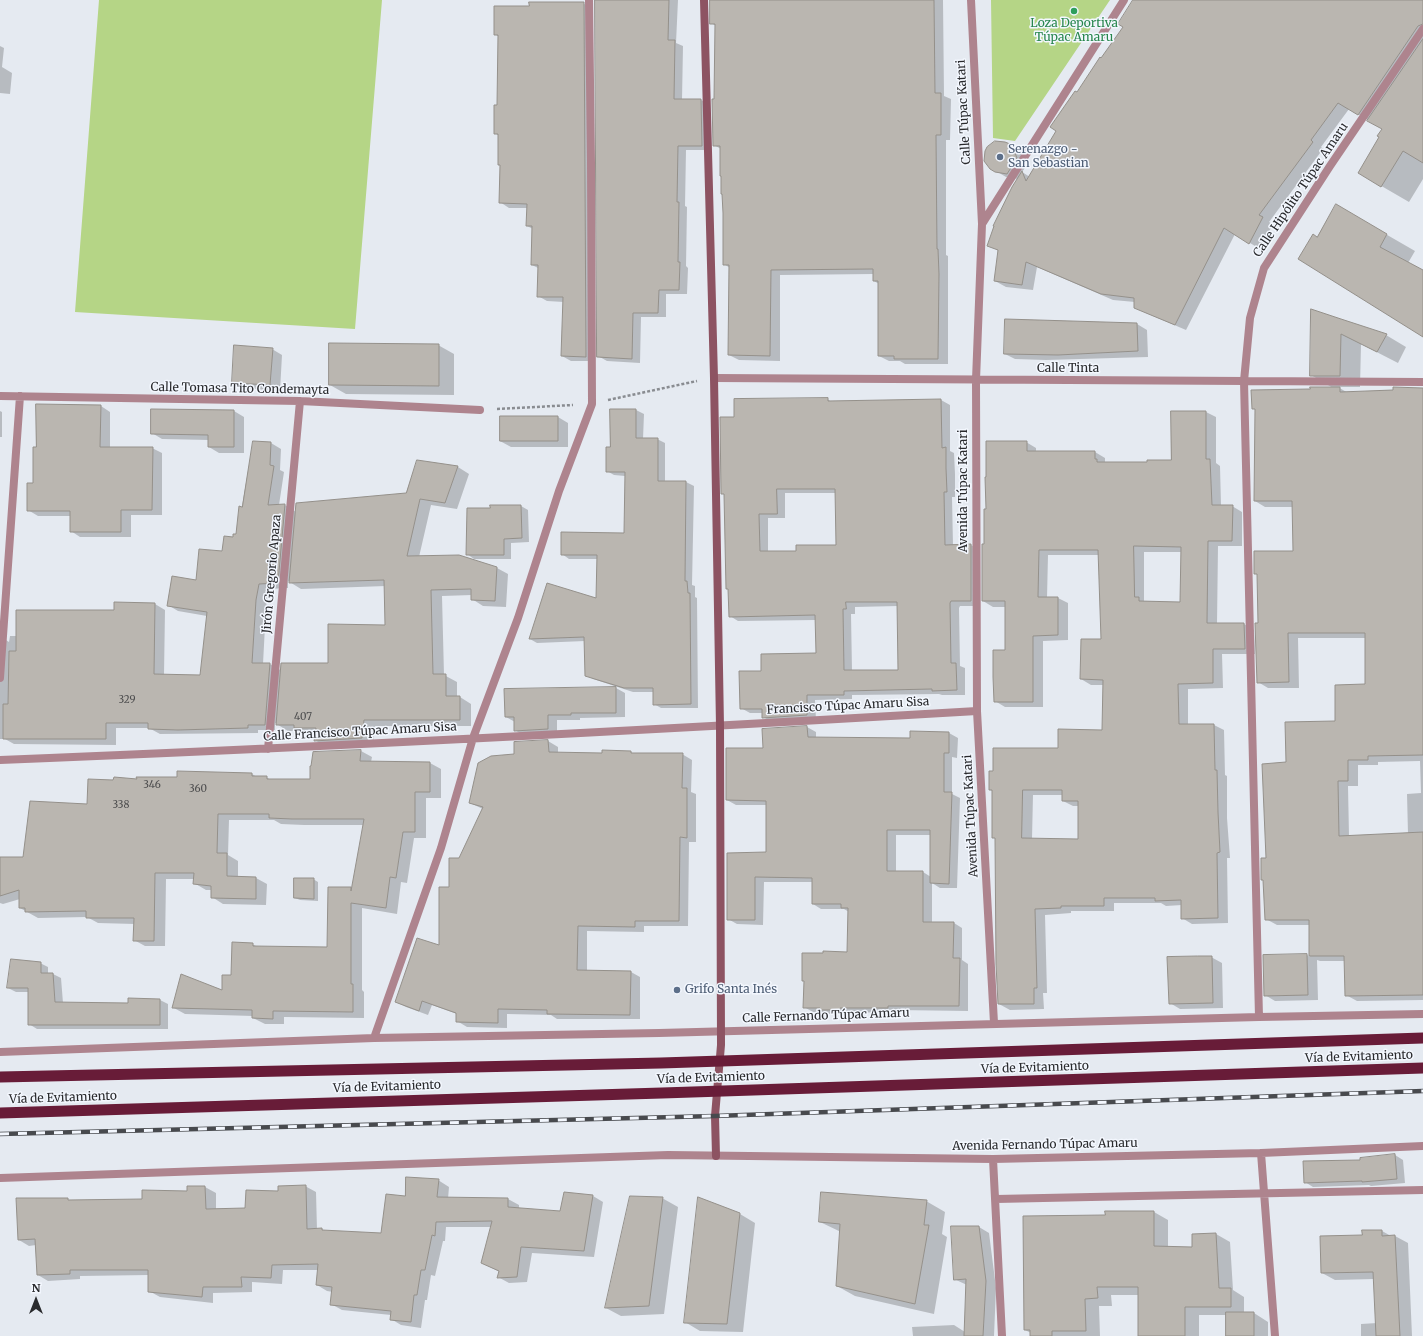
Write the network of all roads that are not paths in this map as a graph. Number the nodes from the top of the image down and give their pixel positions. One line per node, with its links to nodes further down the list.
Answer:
1 (589, 0): 18 (street)
2 (704, 0): 7 (main road)
3 (971, 0): 6 (street, Calle Túpac Katari)
4 (1124, 0): 6 (street)
5 (1423, 29): 9 (street, Calle Hipólito Túpac Amaru)
6 (982, 224): 8 (street, Avenida Túpac Katari)
7 (714, 378): 8 (street, Calle Tinta); 17 (main road)
8 (976, 380): 9 (street, Calle Tinta); 16 (street, Avenida Túpac Katari)
9 (1244, 381): 10 (street, Calle Tinta); 22 (street, Calle Hipólito Túpac Amaru)
10 (1423, 382)
11 (0, 396): 12 (street, Calle Tomasa Tito Condemayta)
12 (20, 396): 13 (street, Calle Tomasa Tito Condemayta); 15 (street)
13 (300, 401): 14 (street, Calle Tomasa Tito Condemayta); 19 (street, Jirón Gregorio Apaza)
14 (480, 410)
15 (0, 678)
16 (977, 711): 17 (street, Francisco Túpac Amaru Sisa); 23 (street, Avenida Túpac Katari)
17 (720, 726): 18 (street, Calle Francisco Túpac Amaru Sisa); 24 (main road)
18 (473, 738): 19 (street, Calle Francisco Túpac Amaru Sisa); 25 (street)
19 (268, 749): 20 (street, Calle Francisco Túpac Amaru Sisa)
20 (0, 760)
21 (1423, 1014): 22 (street, Calle Fernando Túpac Amaru)
22 (1259, 1017): 23 (street, Calle Fernando Túpac Amaru)
23 (994, 1023): 24 (street, Calle Fernando Túpac Amaru)
24 (721, 1031): 25 (street, Calle Fernando Túpac Amaru); 33 (main road)
25 (374, 1038): 27 (street, Calle Fernando Túpac Amaru)
26 (1423, 1038): 29 (highway, Vía de Evitamiento)
27 (0, 1052)
28 (1423, 1068): 30 (highway, Vía de Evitamiento)
29 (0, 1077)
30 (0, 1113)
31 (1423, 1146): 32 (street, Avenida Fernando Túpac Amaru)
32 (1261, 1153): 34 (street, Avenida Fernando Túpac Amaru); 37 (street)
33 (716, 1156): 34 (street, Avenida Fernando Túpac Amaru); 35 (street, Avenida Fernando Túpac Amaru)
34 (993, 1159): 38 (street)
35 (0, 1178)
36 (1423, 1190): 37 (street)
37 (1265, 1194): 38 (street); 40 (street)
38 (996, 1199): 39 (street)
39 (1002, 1336)
40 (1275, 1336)

